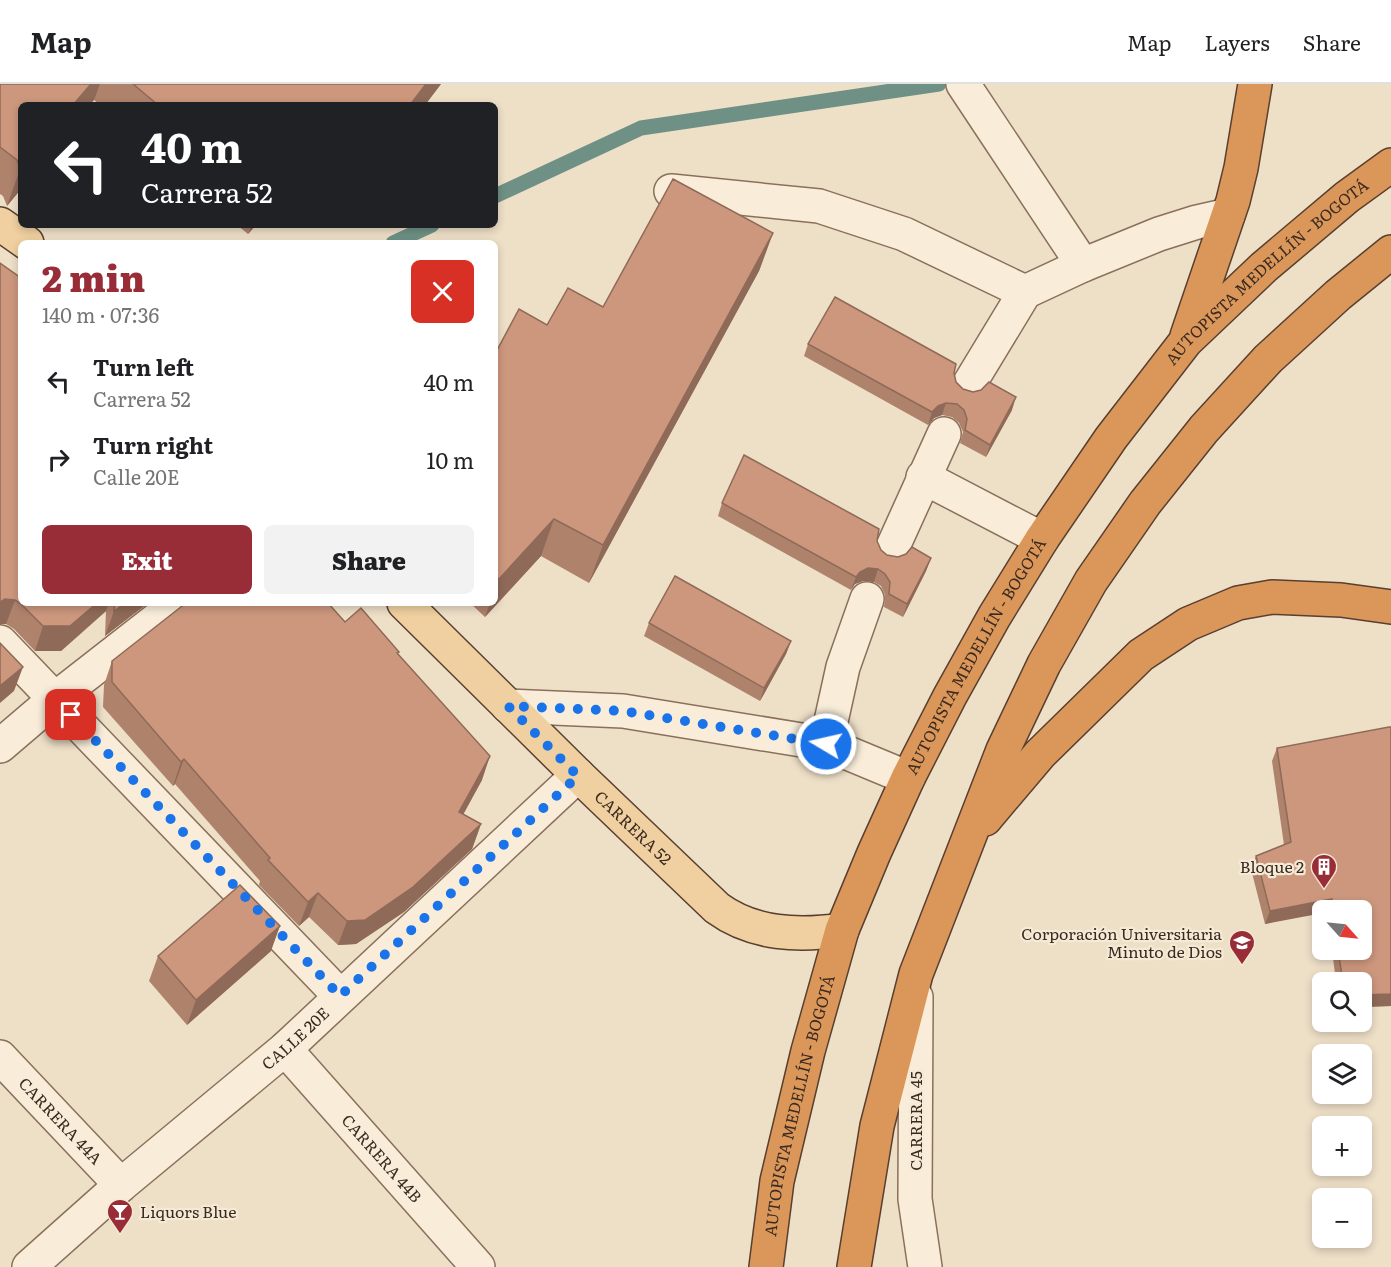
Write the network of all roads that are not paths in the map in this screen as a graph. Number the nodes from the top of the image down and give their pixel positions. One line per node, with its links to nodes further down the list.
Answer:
1 (963, 84): 9 (street)
2 (1255, 84): 5 (highway)
3 (1391, 165): 11 (highway, AUTOPISTA MEDELLÍN - BOGOTÁ)
4 (671, 191): 10 (street)
5 (1228, 215): 9 (street); 11 (highway)
6 (0, 224): 7 (main road)
7 (23, 240)
8 (1391, 252): 28 (highway)
9 (1083, 265): 10 (street)
10 (1025, 292): 12 (street)
11 (1186, 341): 15 (highway, AUTOPISTA MEDELLÍN - BOGOTÁ)
12 (968, 386)
13 (944, 434): 14 (street)
14 (923, 477): 15 (street); 16 (street)
15 (1042, 539): 27 (highway, AUTOPISTA MEDELLÍN - BOGOTÁ)
16 (891, 550)
17 (867, 599): 24 (street)
18 (174, 606): 22 (street)
19 (408, 606): 23 (main road, CARRERA 52)
20 (1391, 607): 28 (highway)
21 (0, 642): 22 (street)
22 (56, 699): 25 (street); 31 (street)
23 (508, 706): 24 (street); 26 (main road, CARRERA 52)
24 (826, 744): 27 (street)
25 (0, 746)
26 (578, 776): 29 (main road, CARRERA 52); 31 (street, CALLE 20E)
27 (908, 778): 29 (highway, AUTOPISTA MEDELLÍN - BOGOTÁ)
28 (969, 838): 30 (highway)
29 (843, 930): 37 (highway, AUTOPISTA MEDELLÍN - BOGOTÁ)
30 (916, 974): 38 (highway); 39 (street, CARRERA 45)
31 (340, 996): 32 (street, CALLE 20E)
32 (285, 1049): 34 (street, CALLE 20E); 36 (street, CARRERA 44B)
33 (0, 1057): 34 (street, CARRERA 44A)
34 (122, 1185): 35 (street, CALLE 20E)
35 (29, 1267)
36 (478, 1267)
37 (766, 1267)
38 (854, 1267)
39 (925, 1267)

